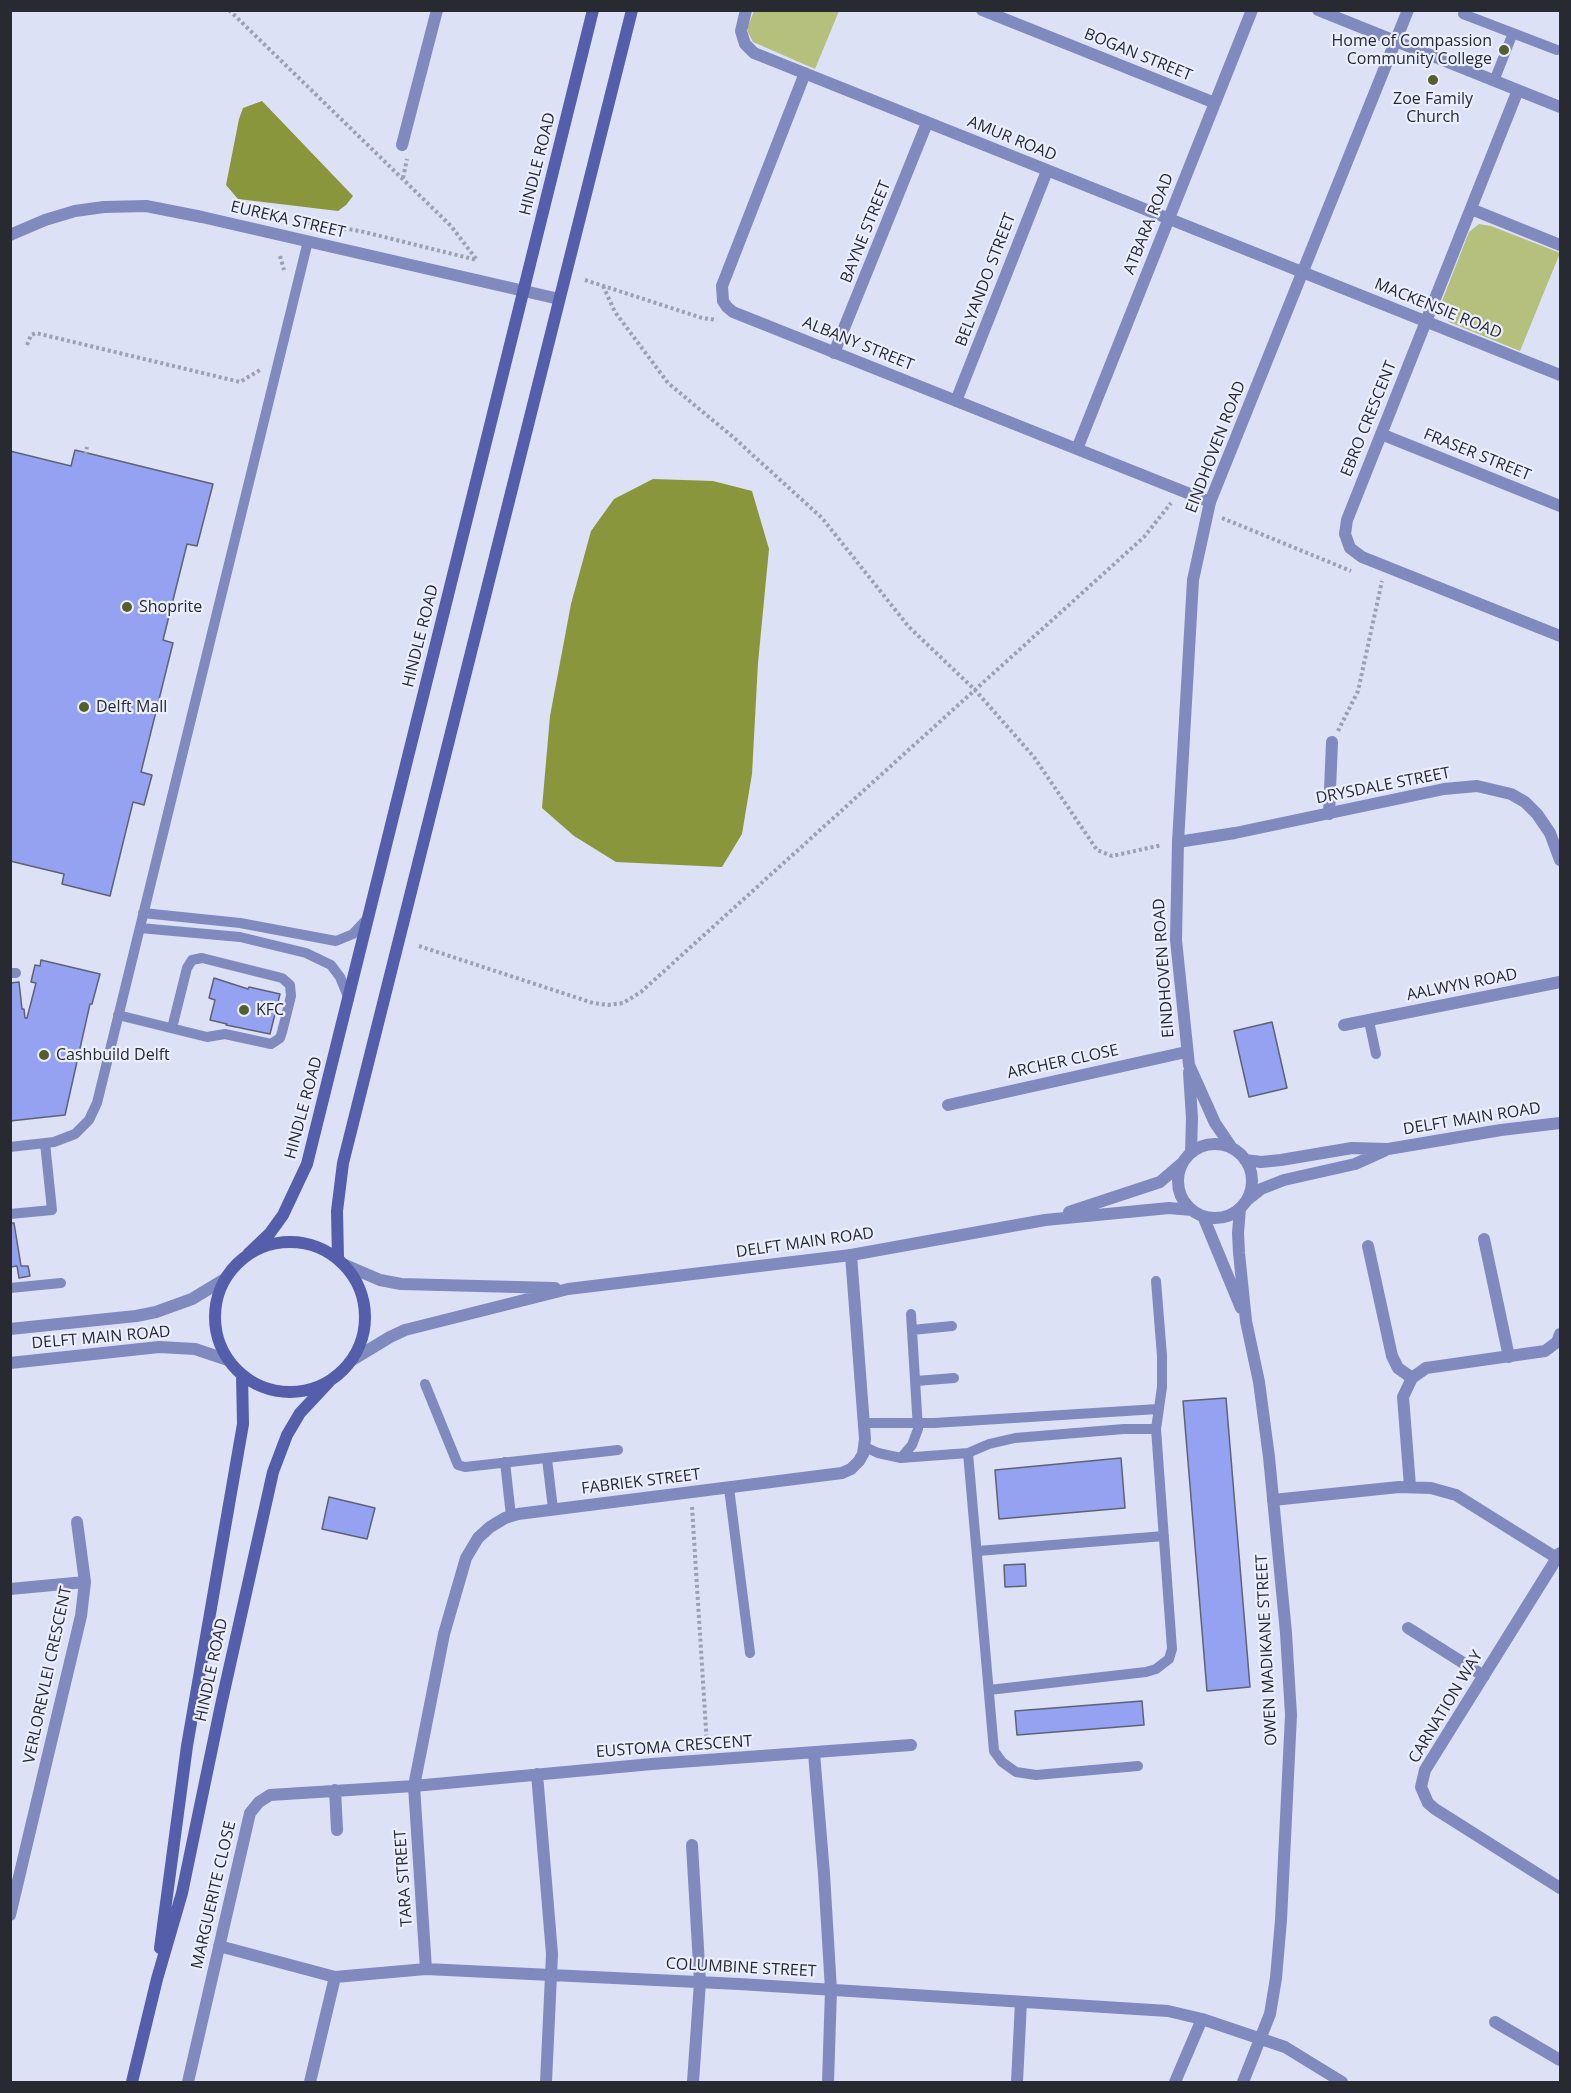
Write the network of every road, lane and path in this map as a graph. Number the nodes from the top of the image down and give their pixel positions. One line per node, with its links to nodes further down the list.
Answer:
1 (229, 10): 28 (path)
2 (436, 10): 20 (street)
3 (593, 10): 33 (main road, HINDLE ROAD)
4 (632, 10): 34 (main road)
5 (746, 10): 14 (street, AMUR ROAD)
6 (982, 10): 17 (street, BOGAN STREET)
7 (1251, 10): 17 (street, ATBARA ROAD)
8 (1318, 10): 12 (street)
9 (1408, 10): 12 (street, EINDHOVEN ROAD)
10 (1463, 14): 11 (lane)
11 (1513, 33): 13 (lane); 15 (lane)
12 (1396, 41): 15 (street); 30 (street, EINDHOVEN ROAD)
13 (1557, 50)
14 (805, 73): 19 (street, AMUR ROAD); 38 (street, ALBANY STREET)
15 (1494, 81): 16 (street)
16 (1518, 90): 18 (street); 22 (street, EBRO CRESCENT)
17 (1215, 103): 23 (street, ATBARA ROAD)
18 (1560, 107)
19 (927, 123): 21 (street, AMUR ROAD); 38 (street, BAYNE STREET)
20 (402, 145)
21 (1047, 171): 23 (street, AMUR ROAD); 41 (street, BELYANDO STREET)
22 (1471, 209): 26 (street); 36 (street, EBRO CRESCENT)
23 (1168, 220): 30 (street, AMUR ROAD); 44 (street, ATBARA ROAD)
24 (10, 235): 25 (street, EUREKA STREET)
25 (308, 242): 33 (street, EUREKA STREET); 56 (lane)
26 (1560, 245)
27 (280, 256): 29 (path)
28 (477, 260)
29 (284, 273)
30 (1302, 273): 36 (street, MACKENSIE ROAD); 47 (street, EINDHOVEN ROAD)
31 (585, 280): 32 (path)
32 (603, 286): 35 (path); 51 (path)
33 (524, 292): 34 (street, EUREKA STREET); 57 (main road, HINDLE ROAD)
34 (559, 300): 85 (main road)
35 (724, 321)
36 (1425, 322): 40 (street, MACKENSIE ROAD); 42 (street, EBRO CRESCENT)
37 (27, 345): 39 (path)
38 (834, 353): 41 (street, ALBANY STREET)
39 (262, 367)
40 (1560, 375)
41 (956, 401): 44 (street, ALBANY STREET)
42 (1381, 434): 48 (street, FRASER STREET); 49 (street, EBRO CRESCENT)
43 (87, 447): 45 (path)
44 (1077, 449): 46 (street, ALBANY STREET)
45 (85, 455)
46 (1182, 491): 47 (street, ALBANY STREET); 51 (path)
47 (1210, 502): 54 (street, EINDHOVEN ROAD)
48 (1560, 506)
49 (1384, 566): 50 (street, EBRO CRESCENT); 52 (path)
50 (1560, 636)
51 (975, 690): 54 (path); 59 (path)
52 (1332, 742): 53 (street)
53 (1329, 814): 54 (street, DRYSDALE STREET); 55 (street, DRYSDALE STREET)
54 (1178, 842): 66 (street, EINDHOVEN ROAD)
55 (1560, 860)
56 (144, 913): 57 (lane); 58 (lane)
57 (369, 915): 61 (main road, HINDLE ROAD)
58 (140, 928): 61 (lane); 62 (lane)
59 (419, 946)
60 (1560, 982): 63 (street, AALWYN ROAD)
61 (349, 999): 83 (main road, HINDLE ROAD)
62 (118, 1015): 65 (lane); 71 (lane)
63 (1369, 1020): 64 (street, AALWYN ROAD); 67 (lane)
64 (1344, 1025)
65 (172, 1028): 65 (lane)
66 (1186, 1052): 68 (street, EINDHOVEN ROAD); 69 (street, ARCHER CLOSE)
67 (1376, 1054)
68 (1189, 1065): 73 (street, EINDHOVEN ROAD); 75 (street, EINDHOVEN ROAD)
69 (948, 1104)
70 (1560, 1123): 74 (street, DELFT MAIN ROAD)
71 (45, 1143): 72 (lane); 79 (lane)
72 (10, 1147)
73 (1232, 1148): 75 (street); 76 (street)
74 (1388, 1149): 76 (street, DELFT MAIN ROAD); 77 (street, DELFT MAIN ROAD)
75 (1186, 1158): 78 (street); 80 (street, DELFT MAIN ROAD)
76 (1245, 1160): 77 (street)
77 (1243, 1204): 78 (street); 92 (street, OWEN MADIKANE STREET)
78 (1197, 1213): 80 (street, DELFT MAIN ROAD); 92 (street, OWEN MADIKANE STREET)
79 (10, 1214)
80 (1045, 1220): 84 (street, DELFT MAIN ROAD)
81 (1484, 1239): 97 (street)
82 (1368, 1246): 103 (street)
83 (248, 1254): 85 (main road); 86 (main road)
84 (851, 1255): 90 (street, DELFT MAIN ROAD); 108 (street)
85 (341, 1261): 90 (street, DELFT MAIN ROAD); 99 (main road)
86 (225, 1279): 94 (street, DELFT MAIN ROAD); 98 (main road)
87 (1156, 1281): 107 (lane)
88 (61, 1283): 89 (lane)
89 (10, 1288)
90 (568, 1289): 99 (street, DELFT MAIN ROAD)
91 (911, 1314): 95 (lane)
92 (1246, 1321): 120 (street, OWEN MADIKANE STREET)
93 (952, 1326): 95 (lane)
94 (10, 1329)
95 (912, 1330): 104 (lane)
96 (1560, 1334): 97 (street)
97 (1509, 1357): 103 (street)
98 (228, 1359): 100 (street, DELFT MAIN ROAD); 101 (main road)
99 (352, 1360): 105 (main road)
100 (10, 1363)
101 (242, 1375): 105 (main road); 148 (main road, HINDLE ROAD)
102 (954, 1378): 104 (lane)
103 (1412, 1378): 117 (street)
104 (916, 1381): 109 (lane)
105 (329, 1382): 148 (main road, HINDLE ROAD)
106 (425, 1384): 116 (lane)
107 (1158, 1409): 109 (lane); 110 (lane)
108 (865, 1423): 109 (lane); 111 (street)
109 (919, 1423): 114 (lane)
110 (1156, 1429): 113 (lane); 124 (lane)
111 (865, 1447): 114 (lane); 118 (street, FABRIEK STREET)
112 (618, 1450): 115 (lane)
113 (968, 1453): 114 (lane); 125 (lane)
114 (901, 1458)
115 (547, 1459): 116 (lane); 121 (lane)
116 (505, 1462): 122 (lane)
117 (1410, 1486): 120 (street); 126 (street)
118 (729, 1488): 119 (street, FABRIEK STREET); 130 (lane)
119 (691, 1492): 121 (street, FABRIEK STREET); 135 (path)
120 (1274, 1500): 154 (street, OWEN MADIKANE STREET)
121 (553, 1509): 122 (street, FABRIEK STREET)
122 (511, 1516): 138 (street, FABRIEK STREET)
123 (77, 1521): 127 (street, VERLOREVLEI CRESCENT)
124 (1164, 1536): 125 (lane); 132 (lane)
125 (978, 1551): 132 (lane)
126 (1560, 1557): 131 (street, CARNATION WAY)
127 (85, 1582): 128 (street, VERLOREVLEI CRESCENT); 143 (street, VERLOREVLEI CRESCENT)
128 (10, 1589)
129 (1408, 1628): 131 (street)
130 (750, 1653)
131 (1484, 1676): 142 (street, CARNATION WAY)
132 (989, 1690): 136 (lane)
133 (911, 1745): 134 (street, EUSTOMA CRESCENT)
134 (814, 1753): 135 (street, EUSTOMA CRESCENT); 150 (street)
135 (708, 1760): 137 (street, EUSTOMA CRESCENT)
136 (1138, 1766)
137 (537, 1774): 138 (street, EUSTOMA CRESCENT); 146 (street)
138 (414, 1786): 139 (street, MARGUERITE CLOSE); 145 (street, TARA STREET)
139 (335, 1790): 140 (street); 144 (street, MARGUERITE CLOSE)
140 (337, 1830)
141 (692, 1845): 149 (street)
142 (1560, 1888)
143 (10, 1915)
144 (219, 1946): 147 (street, COLUMBINE STREET); 157 (street, MARGUERITE CLOSE)
145 (426, 1968): 146 (street, COLUMBINE STREET); 147 (street, COLUMBINE STREET)
146 (551, 1974): 149 (street, COLUMBINE STREET); 159 (street)
147 (334, 1977): 158 (street)
148 (157, 1978): 156 (main road, HINDLE ROAD)
149 (700, 1982): 150 (street, COLUMBINE STREET); 160 (street)
150 (831, 1990): 151 (street, COLUMBINE STREET); 161 (street)
151 (1021, 2002): 152 (street, COLUMBINE STREET); 162 (street)
152 (1202, 2019): 154 (street, COLUMBINE STREET); 163 (street)
153 (1495, 2022): 155 (street)
154 (1260, 2040): 164 (street, OWEN MADIKANE STREET); 165 (street, COLUMBINE STREET)
155 (1560, 2061)
156 (132, 2082)
157 (188, 2082)
158 (310, 2082)
159 (546, 2082)
160 (693, 2082)
161 (828, 2082)
162 (1017, 2082)
163 (1175, 2082)
164 (1243, 2082)
165 (1342, 2082)

